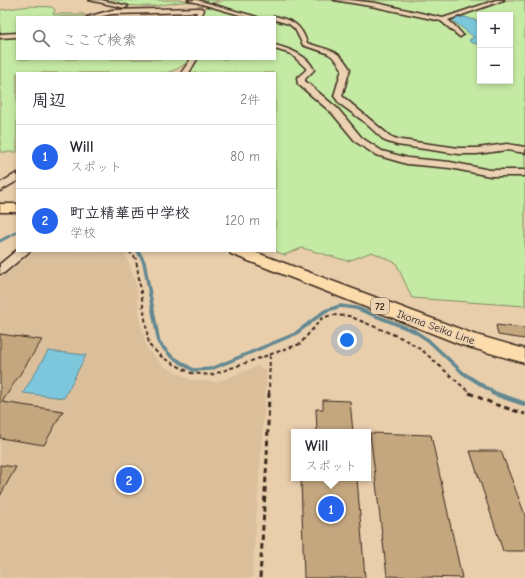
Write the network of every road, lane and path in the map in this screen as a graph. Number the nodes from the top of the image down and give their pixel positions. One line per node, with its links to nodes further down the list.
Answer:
1 (92, 0): 6 (street)
2 (221, 0): 7 (street)
3 (336, 0): 15 (street)
4 (501, 0): 15 (street)
5 (188, 1): 7 (street)
6 (165, 4)
7 (212, 5): 8 (street); 9 (street)
8 (220, 8): 12 (street); 13 (street)
9 (201, 10): 10 (street); 11 (street)
10 (94, 16)
11 (198, 16)
12 (250, 16)
13 (262, 16)
14 (276, 18): 22 (street)
15 (442, 20): 17 (street)
16 (16, 35): 18 (street)
17 (460, 35)
18 (0, 36)
19 (276, 47): 23 (street)
20 (193, 60): 21 (street)
21 (186, 72)
22 (525, 150)
23 (525, 173)
24 (16, 177): 25 (street)
25 (0, 188)
26 (0, 208): 27 (main road)
27 (16, 208)
28 (23, 252): 31 (street)
29 (130, 252): 32 (path)
30 (240, 252): 33 (main road, Ikoma Seika Line / 72)
31 (0, 270)
32 (270, 354): 34 (path); 35 (path)
33 (525, 356)
34 (525, 414)
35 (260, 578)

